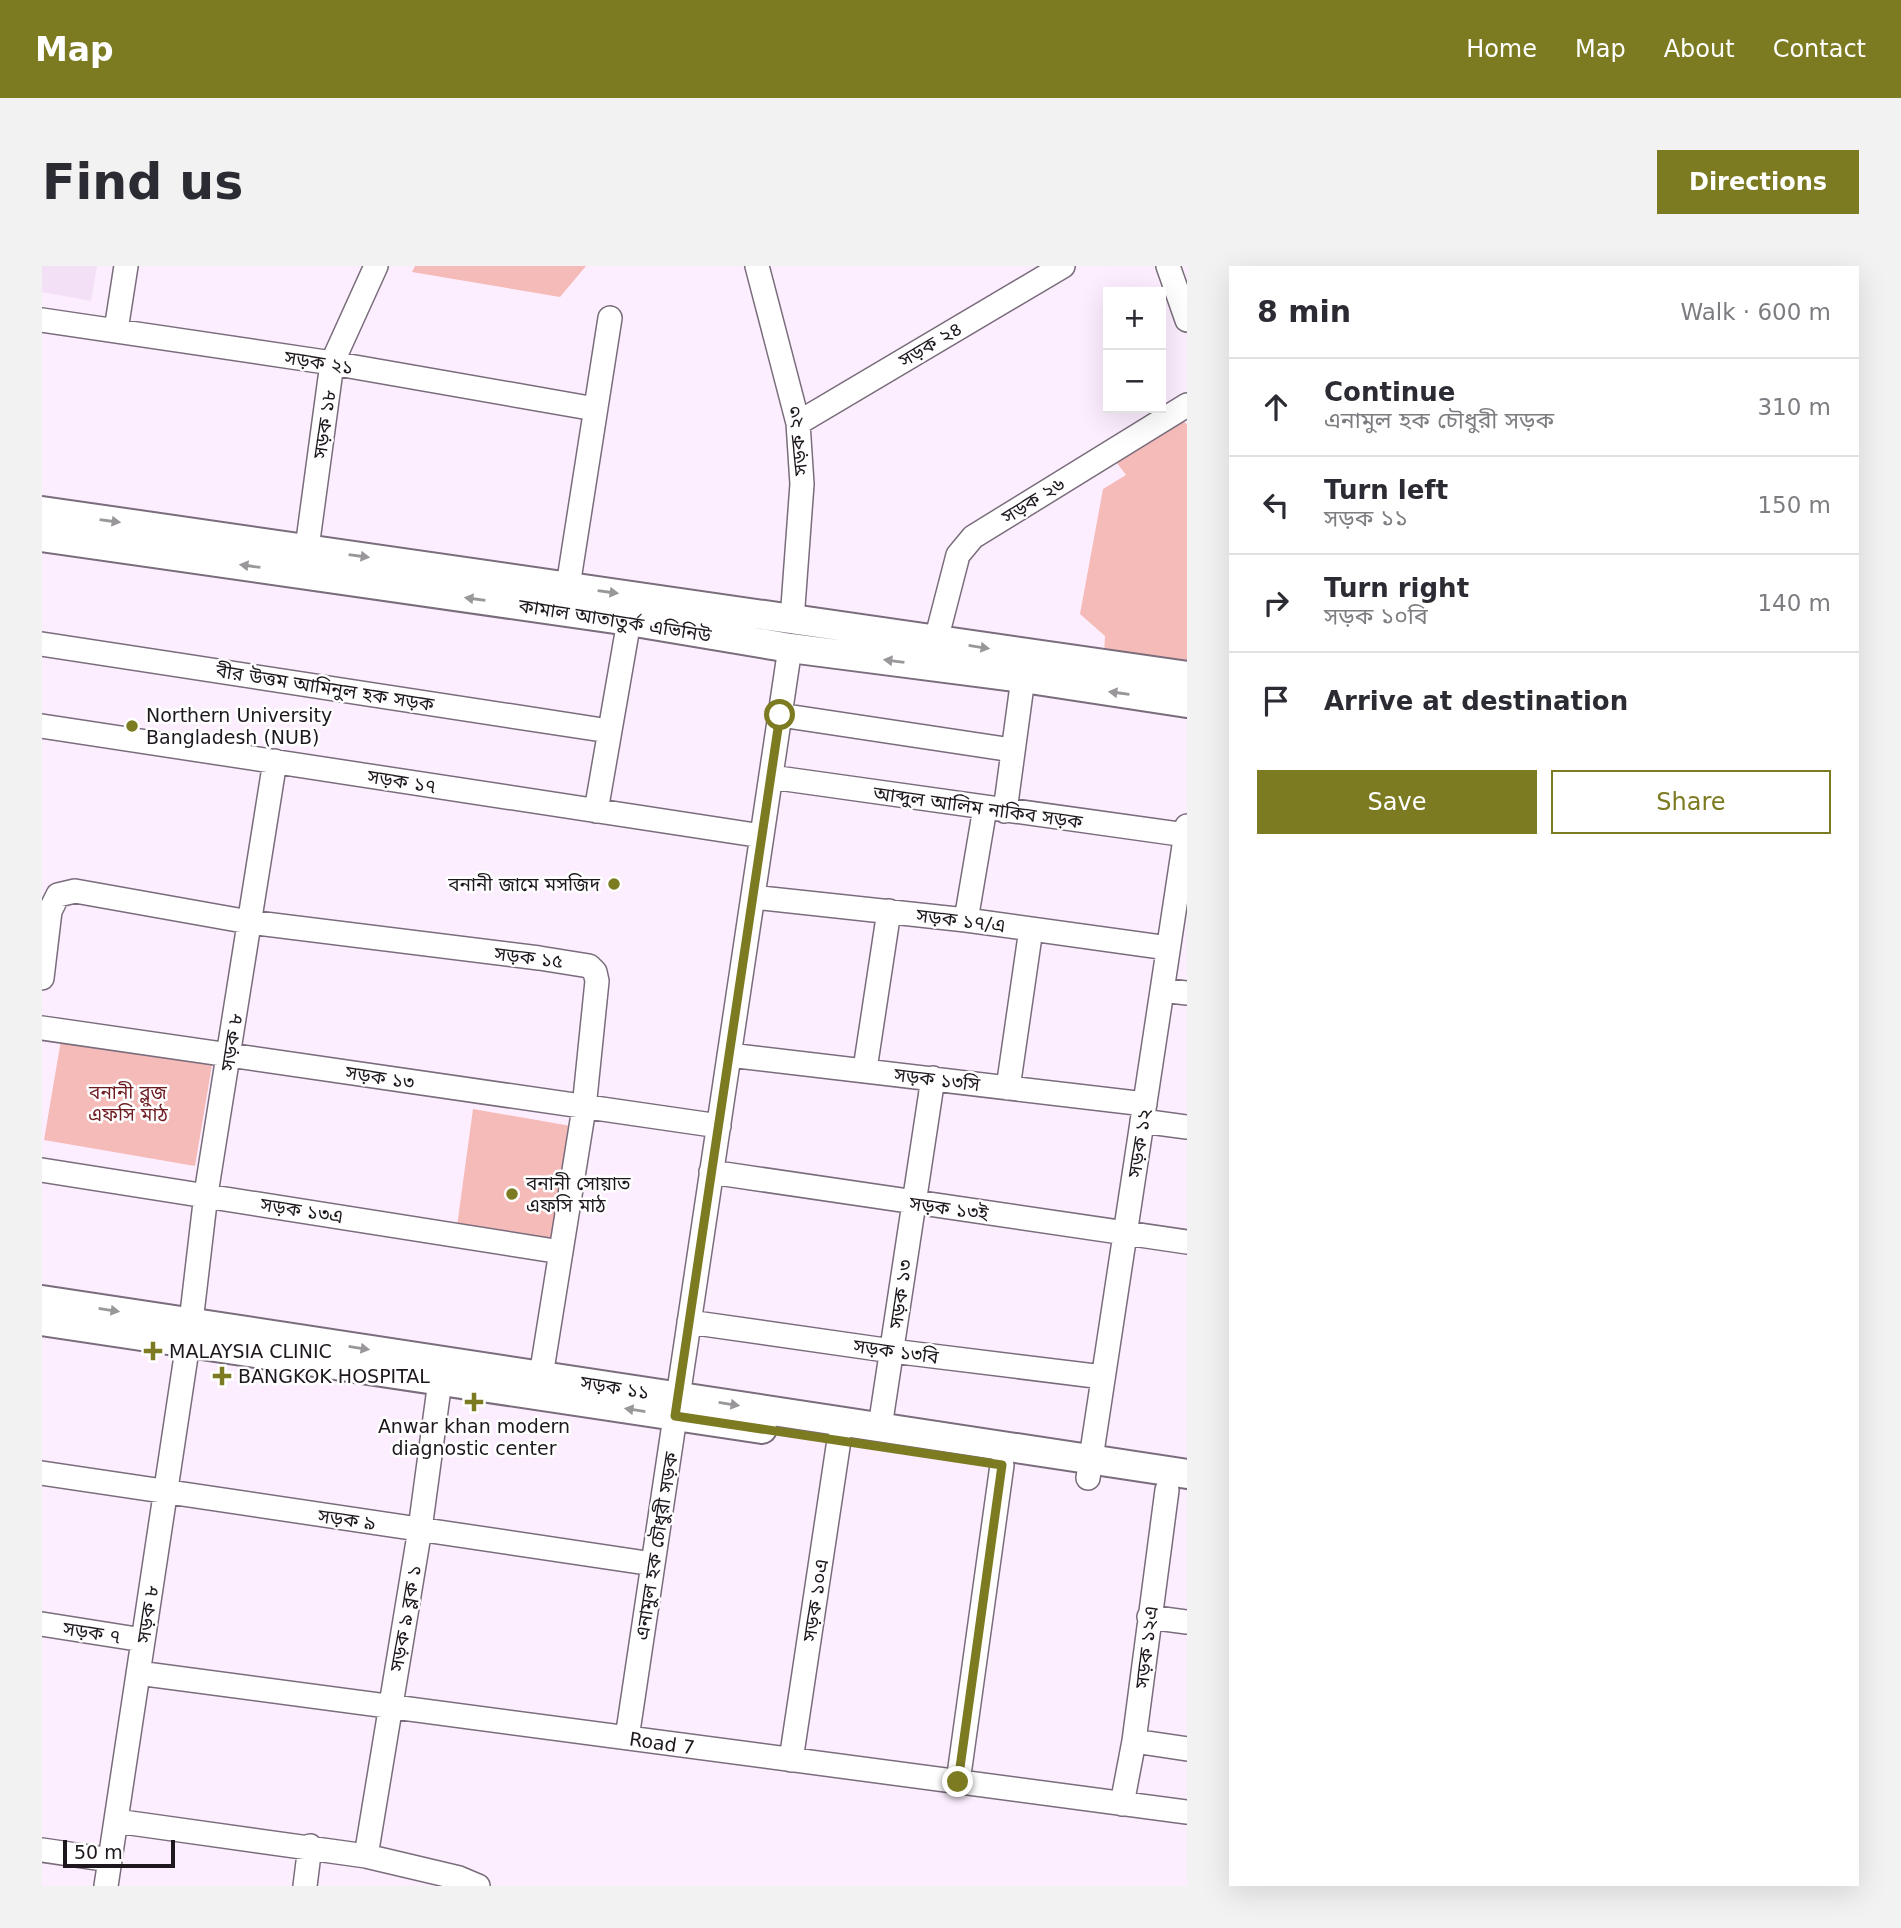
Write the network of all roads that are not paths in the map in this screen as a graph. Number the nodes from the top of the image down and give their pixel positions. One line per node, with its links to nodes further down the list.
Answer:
1 (126, 266): 9 (street)
2 (376, 266): 10 (street, সড়ক ১৮)
3 (757, 266): 13 (street, সড়ক ২৩)
4 (1063, 266): 13 (street, সড়ক ২৪)
5 (1168, 266): 8 (street)
6 (610, 318): 12 (street)
7 (42, 320): 9 (street, সড়ক ২১)
8 (1187, 320)
9 (116, 330): 10 (street, সড়ক ২১)
10 (332, 363): 12 (street, সড়ক ২১); 16 (street, সড়ক ১৮)
11 (1187, 405): 20 (street, সড়ক ২৬)
12 (595, 409): 17 (street)
13 (798, 423): 19 (street, সড়ক ২৩)
14 (42, 511): 16 (main road, কামাল আতাতুর্ক এভিনিউ, one-way to 16)
15 (42, 537): 18 (main road, কামাল আতাতুর্ক এভিনিউ, one-way to 15)
16 (307, 548): 17 (main road, কামাল আতাতুর্ক এভিনিউ, one-way to 17)
17 (568, 586): 19 (main road, কামাল আতাতুর্ক এভিনিউ, one-way to 19)
18 (629, 621): 19 (main road, কামাল আতাতুর্ক এভিনিউ); 27 (street)
19 (791, 634): 20 (main road, কামাল আতাতুর্ক এভিনিউ); 23 (main road, কামাল আতাতুর্ক এভিনিউ, one-way to 19); 25 (street, এনামুল হক চৌধুরী সড়ক)
20 (936, 640): 22 (main road, কামাল আতাতুর্ক এভিনিউ, one-way to 22)
21 (42, 644): 27 (street, বীর উত্তম আমিনুল হক সড়ক)
22 (1187, 676)
23 (1023, 678): 24 (main road, কামাল আতাতুর্ক এভিনিউ, one-way to 23); 28 (street)
24 (1187, 703)
25 (780, 715): 28 (street); 30 (street, এনামুল হক চৌধুরী সড়ক)
26 (42, 726): 29 (street, সড়ক ১৭)
27 (609, 731): 32 (street)
28 (1012, 750): 31 (street)
29 (275, 761): 32 (street, সড়ক ১৭); 39 (street, সড়ক ৮)
30 (771, 777): 31 (street, আব্দুল আলিম নাকিব সড়ক); 34 (street, এনামুল হক চৌধুরী সড়ক)
31 (995, 810): 33 (street, আব্দুল আলিম নাকিব সড়ক); 38 (street)
32 (596, 811): 34 (street, সড়ক ১৭)
33 (1186, 831): 35 (street, সড়ক ১২)
34 (762, 836): 36 (street, এনামুল হক চৌধুরী সড়ক)
35 (1184, 868): 41 (street, সড়ক ১২)
36 (753, 897): 37 (street, সড়ক ১৭/এ); 47 (street, এনামুল হক চৌধুরী সড়ক)
37 (889, 911): 38 (street, সড়ক ১৭/এ); 48 (street)
38 (966, 920): 40 (street, সড়ক ১৭/এ)
39 (249, 922): 42 (street, সড়ক ১৫); 46 (street, সড়ক ৮); 51 (street, সড়ক ১৫)
40 (1031, 929): 41 (street, সড়ক ১৭/এ); 50 (street)
41 (1168, 948): 43 (street, সড়ক ১২)
42 (42, 978)
43 (1162, 990): 44 (street); 52 (street, সড়ক ১২)
44 (1187, 993)
45 (42, 1028): 46 (street, সড়ক ১৩)
46 (230, 1054): 51 (street, সড়ক ১৩); 57 (street, সড়ক ৮)
47 (729, 1055): 48 (street, সড়ক ১৩সি); 53 (street, এনামুল হক চৌধুরী সড়ক)
48 (865, 1069): 49 (street, সড়ক ১৩সি)
49 (933, 1078): 50 (street, সড়ক ১৩সি); 58 (street, সড়ক ১৩)
50 (1008, 1088): 52 (street, সড়ক ১৩সি)
51 (584, 1108): 53 (street, সড়ক ১৩); 61 (street, সড়ক ১৫)
52 (1143, 1112): 54 (street, সড়ক ১৩সি); 59 (street, সড়ক ১২)
53 (719, 1126): 56 (street, এনামুল হক চৌধুরী সড়ক)
54 (1187, 1127)
55 (42, 1170): 57 (street, সড়ক ১৩এ)
56 (711, 1172): 58 (street, সড়ক ১৩ই); 64 (street, এনামুল হক চৌধুরী সড়ক)
57 (206, 1194): 61 (street, সড়ক ১৩এ); 65 (street, সড়ক ৮)
58 (912, 1203): 59 (street, সড়ক ১৩ই); 66 (street, সড়ক ১৩)
59 (1125, 1233): 60 (street, সড়ক ১৩ই); 68 (street, সড়ক ১২)
60 (1187, 1242)
61 (561, 1252): 67 (street, সড়ক ১৫)
62 (42, 1300): 65 (main road, সড়ক ১১, one-way to 65)
63 (42, 1321): 65 (main road, সড়ক ১১)
64 (689, 1322): 66 (street, সড়ক ১৩বি); 70 (street, এনামুল হক চৌধুরী সড়ক)
65 (189, 1333): 67 (main road, সড়ক ১১, one-way to 67); 69 (main road, সড়ক ১১); 77 (street, সড়ক ৮)
66 (892, 1351): 68 (street, সড়ক ১৩বি); 71 (street, সড়ক ১৩)
67 (541, 1376): 70 (main road, সড়ক ১১)
68 (1103, 1377): 74 (street, সড়ক ১২)
69 (440, 1381): 70 (main road, সড়ক ১১, one-way to 69); 78 (street, সড়ক ৯ ব্লক ১)
70 (677, 1406): 71 (main road, সড়ক ১১, one-way to 71); 72 (main road, সড়ক ১১); 79 (street, এনামুল হক চৌধুরী সড়ক)
71 (880, 1427): 74 (main road, সড়ক ১১)
72 (839, 1440): 73 (main road, সড়ক ১১); 89 (street, সড়ক ১০এ)
73 (1002, 1465): 74 (main road, সড়ক ১১); 90 (street)
74 (1089, 1468): 76 (main road, সড়ক ১১)
75 (42, 1473): 77 (street, সড়ক ৯)
76 (1180, 1485): 80 (street, সড়ক ১২এ)
77 (165, 1492): 78 (street, সড়ক ৯); 83 (street, সড়ক ৮)
78 (420, 1530): 79 (street, সড়ক ৯); 85 (street, সড়ক ৯ ব্লক ১)
79 (653, 1564): 86 (street, এনামুল হক চৌধুরী সড়ক)
80 (1149, 1616): 81 (street); 87 (street, সড়ক ১২এ)
81 (1187, 1622)
82 (42, 1624): 83 (street, সড়ক ৭)
83 (143, 1640): 84 (street, সড়ক ৮)
84 (138, 1673): 85 (street, Road 7); 93 (street, সড়ক ৮)
85 (390, 1707): 86 (street, Road 7); 96 (street, সড়ক ৯ ব্লক ১)
86 (627, 1738): 89 (street, Road 7)
87 (1134, 1741): 88 (street); 91 (street, সড়ক ১২এ)
88 (1187, 1749)
89 (791, 1760): 90 (street, Road 7)
90 (958, 1782): 91 (street, Road 7)
91 (1122, 1804): 92 (street, Road 7)
92 (1187, 1812)
93 (116, 1821): 94 (street); 97 (street, সড়ক ৮)
94 (310, 1846): 96 (street); 99 (street)
95 (42, 1850): 97 (street)
96 (366, 1856): 100 (street)
97 (110, 1860): 98 (street, সড়ক ৮)
98 (106, 1886)
99 (305, 1886)
100 (478, 1886)

